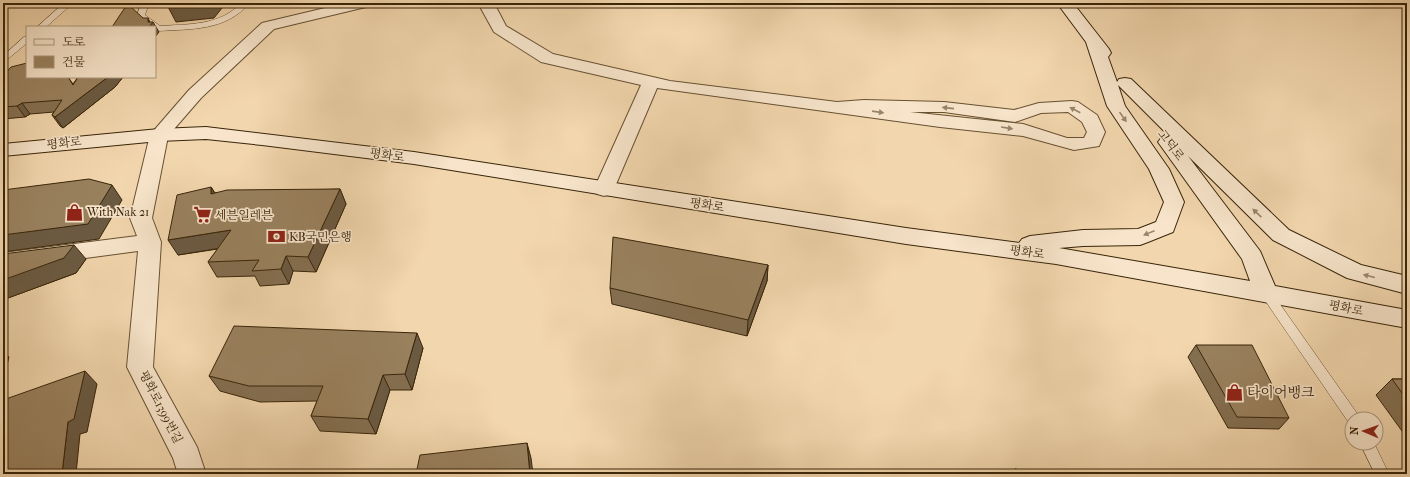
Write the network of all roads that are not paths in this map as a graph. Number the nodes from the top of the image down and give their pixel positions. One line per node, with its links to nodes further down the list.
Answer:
1 (9, 3): 8 (lane)
2 (69, 3): 9 (lane)
3 (145, 3): 10 (lane)
4 (245, 3): 11 (lane)
5 (365, 3): 18 (main road)
6 (486, 3): 15 (main road)
7 (1065, 3): 13 (main road, 고덕로)
8 (3, 7)
9 (42, 26)
10 (154, 26)
11 (156, 27)
12 (26, 40): 14 (lane)
13 (1094, 42): 16 (main road, 고덕로); 22 (main road, one-way to 22)
14 (3, 60)
15 (650, 82): 17 (main road); 20 (main road)
16 (1125, 83): 24 (main road, one-way to 16); 25 (main road, 고덕로)
17 (840, 107): 17 (main road, one-way to 17)
18 (159, 135): 19 (main road, 평화로); 20 (main road, 평화로); 21 (main road, 평화로1399번길)
19 (3, 150)
20 (604, 189): 22 (main road, 평화로)
21 (150, 242): 23 (main road); 29 (main road, 평화로1399번길)
22 (999, 248): 25 (main road, 평화로)
23 (3, 261)
24 (1407, 285)
25 (1266, 293): 26 (main road, 평화로); 27 (lane)
26 (1407, 319)
27 (1348, 411)
28 (1371, 451): 30 (lane)
29 (192, 474)
30 (1382, 474)

